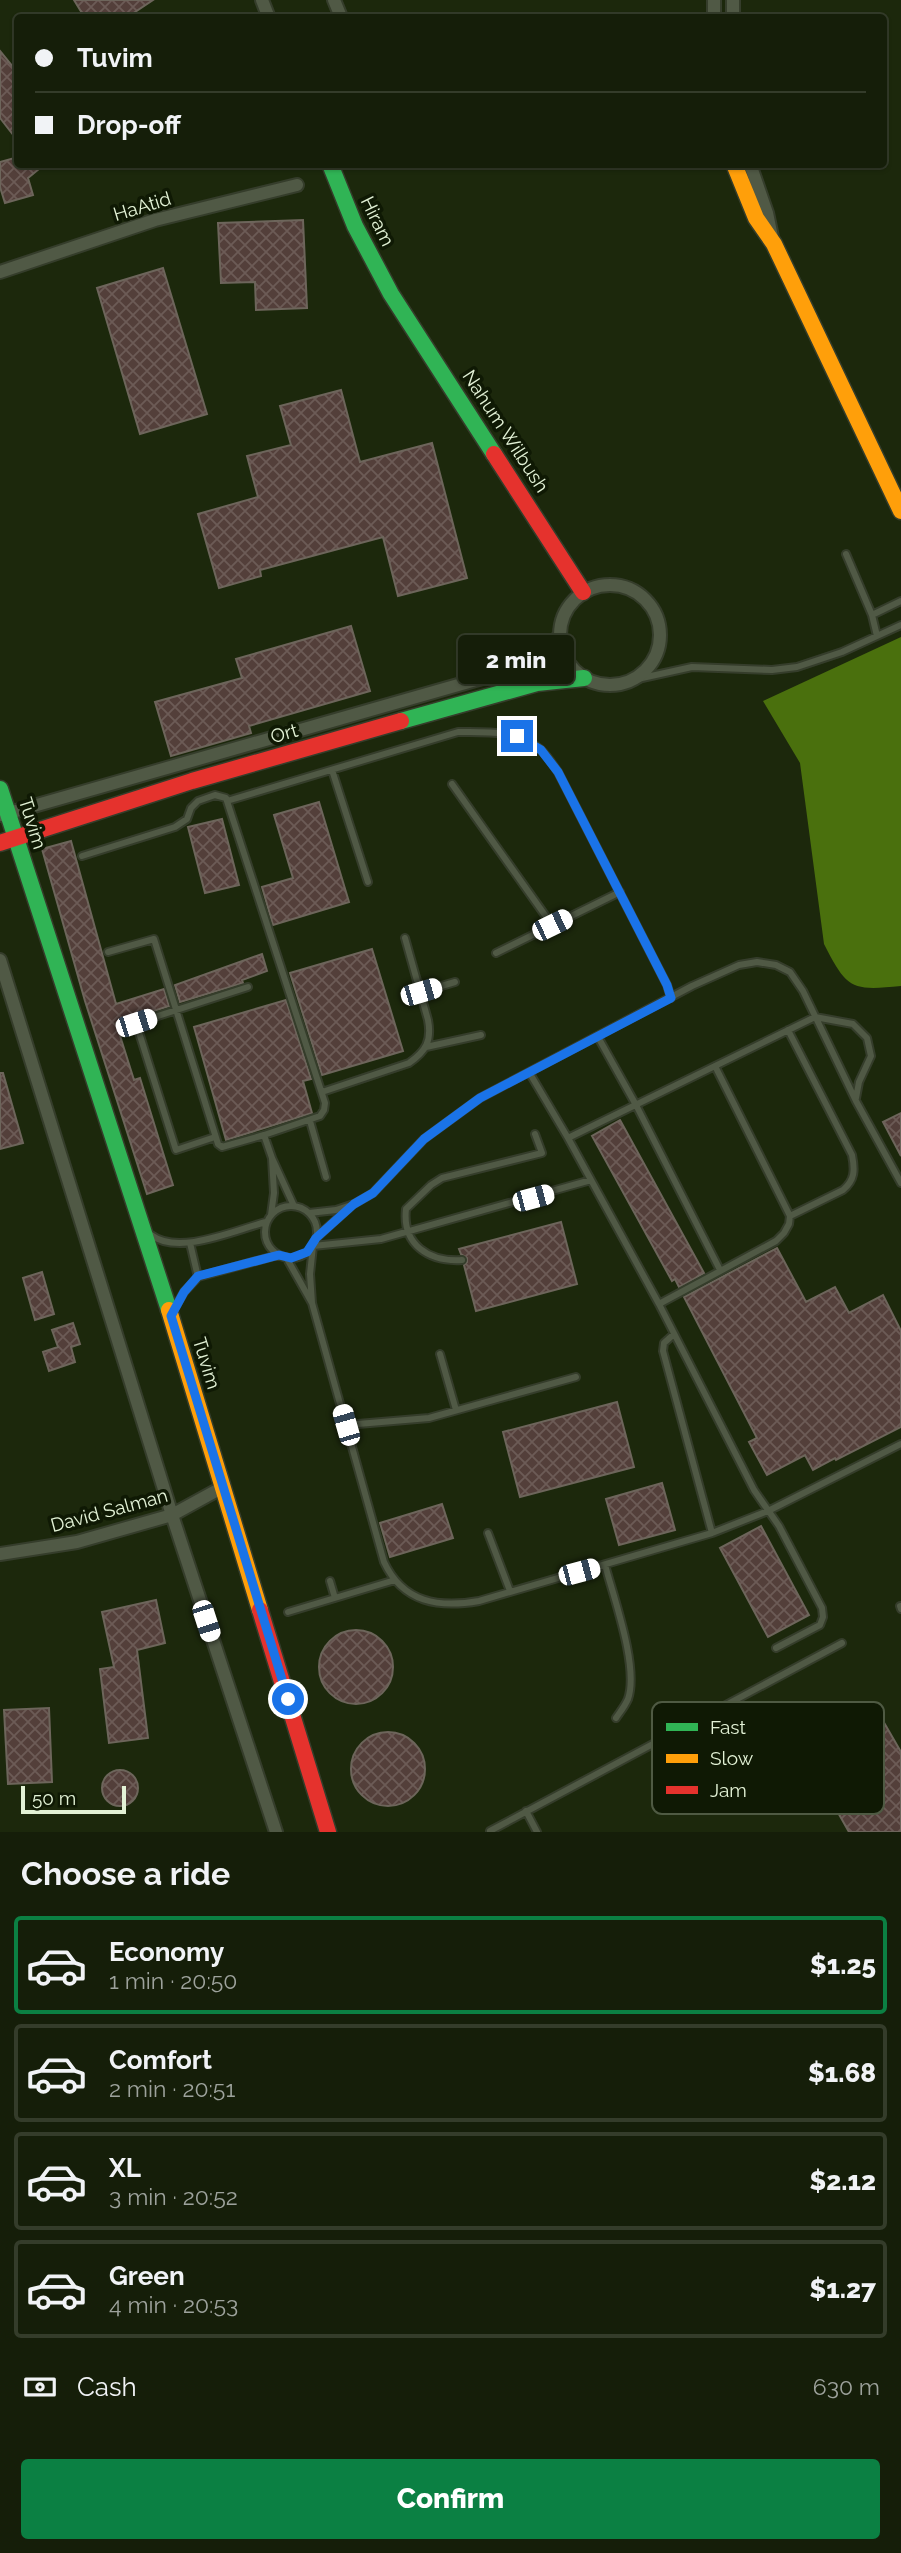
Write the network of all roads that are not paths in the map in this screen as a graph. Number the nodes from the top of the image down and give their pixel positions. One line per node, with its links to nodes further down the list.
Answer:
1 (332, 168): 7 (street, Hiram)
2 (736, 168): 5 (street)
3 (751, 168): 5 (street)
4 (298, 185): 6 (street, HaAtid)
5 (774, 244): 8 (street)
6 (0, 272)
7 (391, 294): 10 (street, Nahum Wilbush)
8 (901, 511)
9 (845, 554): 12 (lane)
10 (583, 592): 14 (street); 17 (street)
11 (901, 601): 12 (lane)
12 (872, 615): 15 (lane)
13 (901, 625): 15 (lane)
14 (560, 635): 16 (street); 22 (street, Ort)
15 (877, 636): 17 (lane)
16 (584, 678): 17 (street); 23 (street, Ort)
17 (633, 680)
18 (332, 770): 21 (lane); 25 (lane); 26 (lane)
19 (452, 784): 27 (lane)
20 (0, 789): 22 (street, Tuvim)
21 (227, 802): 24 (lane); 44 (lane)
22 (4, 815): 23 (street, Tuvim)
23 (8, 841): 62 (street, Tuvim)
24 (82, 856)
25 (368, 882)
26 (620, 892): 27 (lane); 35 (lane)
27 (552, 925): 30 (lane)
28 (405, 938): 34 (lane)
29 (108, 952): 36 (lane)
30 (496, 953)
31 (0, 960): 82 (street)
32 (455, 982): 34 (lane)
33 (248, 987): 36 (lane)
34 (421, 992): 41 (lane)
35 (671, 998): 37 (lane); 40 (lane)
36 (176, 1010): 50 (lane); 50 (lane)
37 (815, 1017): 38 (lane); 45 (lane); 45 (lane)
38 (788, 1030): 42 (lane); 60 (lane)
39 (481, 1035): 41 (lane)
40 (598, 1037): 43 (lane); 46 (lane)
41 (426, 1048): 44 (lane)
42 (715, 1066): 46 (lane); 60 (lane)
43 (529, 1072): 51 (lane); 56 (lane)
44 (322, 1092): 47 (lane)
45 (856, 1101): 55 (lane)
46 (636, 1105): 51 (lane); 69 (lane)
47 (310, 1121): 49 (lane); 53 (lane)
48 (534, 1134): 63 (lane)
49 (264, 1135): 50 (lane); 52 (lane)
50 (215, 1137)
51 (568, 1138): 54 (lane)
52 (272, 1158): 57 (lane); 59 (lane)
53 (326, 1177)
54 (591, 1180): 63 (lane); 72 (lane)
55 (901, 1183)
56 (354, 1204): 58 (lane); 64 (lane)
57 (293, 1206): 58 (lane); 59 (lane)
58 (309, 1213): 64 (lane)
59 (271, 1215): 61 (lane)
60 (790, 1216): 69 (lane)
61 (266, 1222): 65 (lane); 67 (lane)
62 (145, 1230): 65 (lane); 73 (street, Tuvim)
63 (409, 1232): 66 (lane); 68 (lane)
64 (316, 1238): 66 (lane)
65 (190, 1243): 70 (lane)
66 (313, 1246): 67 (lane); 71 (lane)
67 (282, 1256): 70 (lane); 71 (lane)
68 (462, 1260)
69 (720, 1270): 72 (lane)
70 (198, 1276): 73 (lane)
71 (312, 1303): 78 (lane)
72 (659, 1304): 74 (lane)
73 (171, 1316): 80 (street, Tuvim)
74 (674, 1334): 81 (lane); 84 (lane)
75 (440, 1354): 77 (lane)
76 (576, 1377): 77 (lane)
77 (456, 1410): 78 (lane)
78 (346, 1425): 87 (lane)
79 (901, 1444): 81 (lane)
80 (223, 1487): 82 (street, David Salman); 100 (street, Tuvim)
81 (768, 1511): 84 (lane); 93 (lane)
82 (172, 1515): 85 (street, David Salman); 99 (street)
83 (488, 1533): 89 (lane)
84 (712, 1533): 86 (lane)
85 (0, 1554)
86 (605, 1565): 89 (lane); 95 (lane)
87 (395, 1580): 89 (lane); 90 (lane)
88 (330, 1581): 90 (lane)
89 (510, 1591)
90 (335, 1598): 91 (lane)
91 (288, 1612)
92 (842, 1643): 94 (lane)
93 (776, 1648)
94 (731, 1702)
95 (616, 1718)
96 (652, 1744): 97 (lane)
97 (526, 1811): 98 (lane); 101 (lane)
98 (490, 1831)
99 (276, 1832)
100 (328, 1832)
101 (537, 1832)

